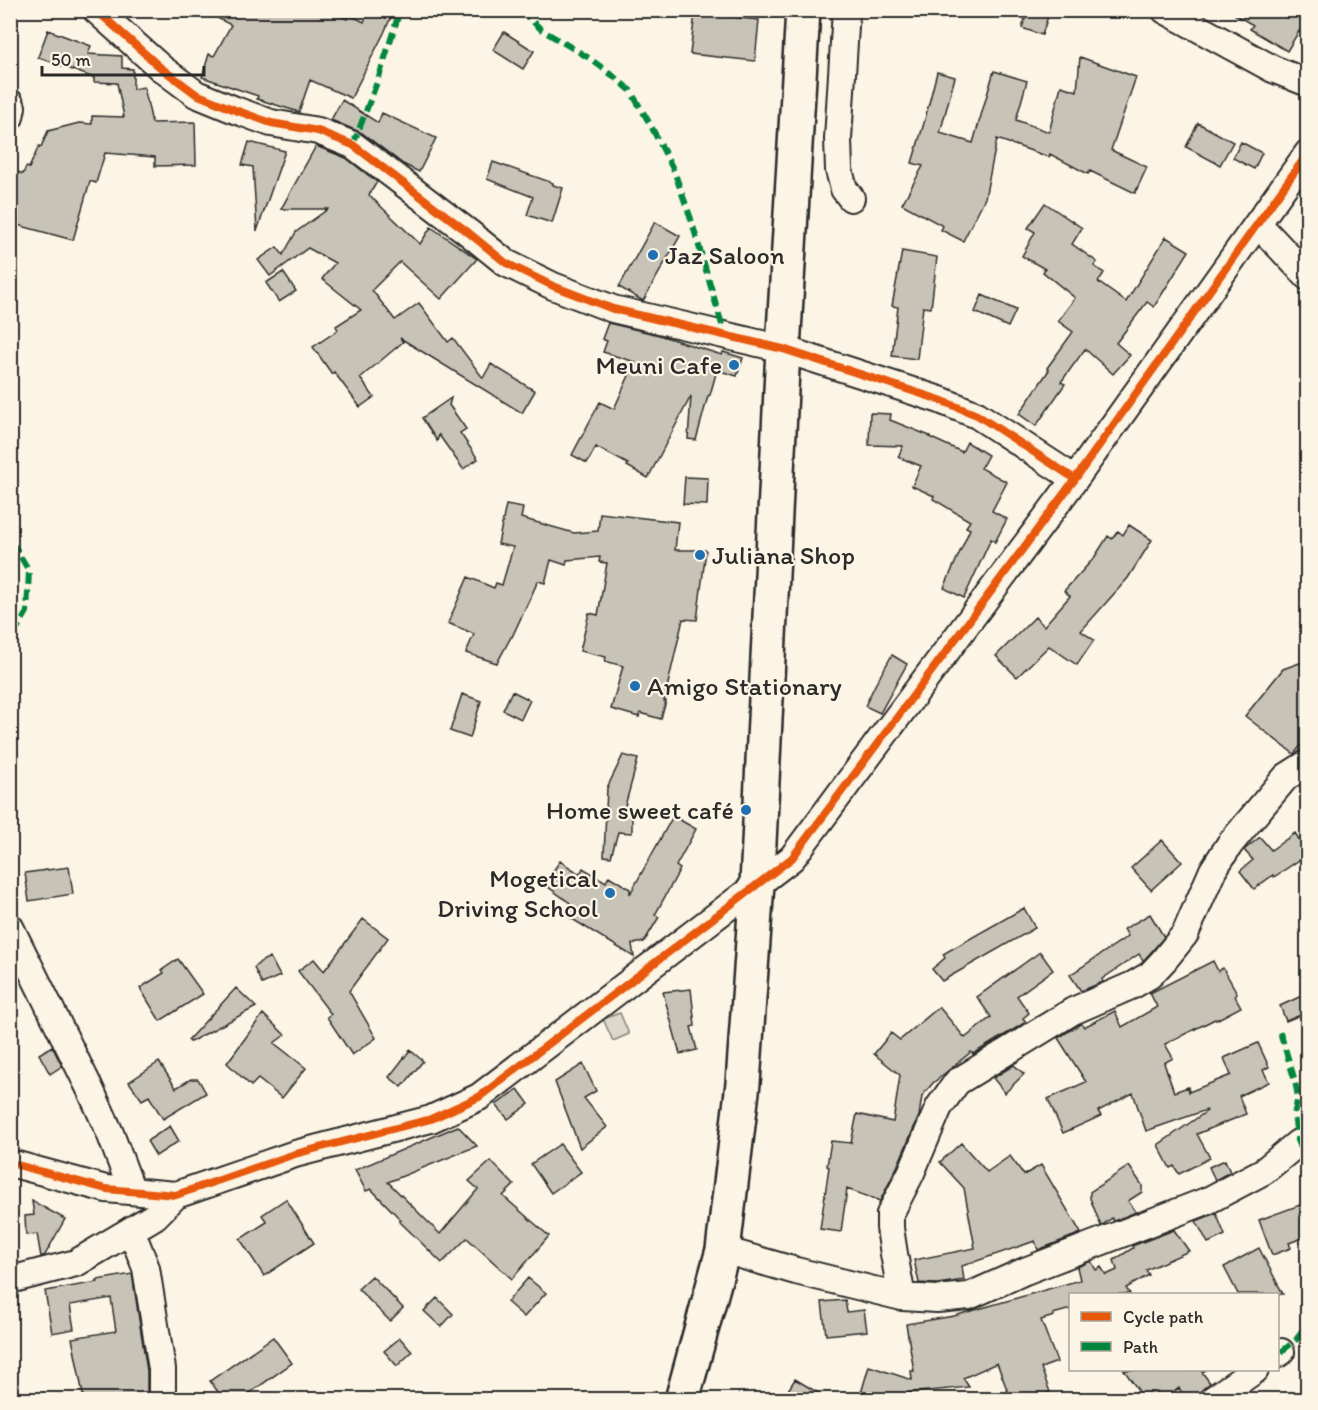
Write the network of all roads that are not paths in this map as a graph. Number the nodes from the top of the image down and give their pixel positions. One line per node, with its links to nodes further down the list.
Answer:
1 (96, 10): 12 (street)
2 (803, 10): 12 (highway)
3 (846, 10): 9 (street)
4 (1165, 10): 5 (street)
5 (1308, 83)
6 (10, 104): 7 (street)
7 (10, 117)
8 (1308, 153): 10 (street)
9 (850, 198)
10 (1258, 224): 11 (street); 13 (street)
11 (1308, 277)
12 (783, 349): 13 (street); 15 (highway)
13 (1075, 479): 15 (street)
14 (1308, 762): 24 (street)
15 (757, 884): 20 (street); 22 (highway)
16 (10, 927): 19 (street)
17 (1298, 1143): 24 (street)
18 (10, 1163): 19 (street)
19 (132, 1191): 20 (street)
20 (176, 1195): 21 (street)
21 (131, 1230): 23 (street); 26 (street)
22 (723, 1250): 24 (street); 27 (highway)
23 (10, 1280)
24 (902, 1297)
25 (1254, 1371): 28 (street)
26 (162, 1400)
27 (682, 1400)
28 (1212, 1400)

